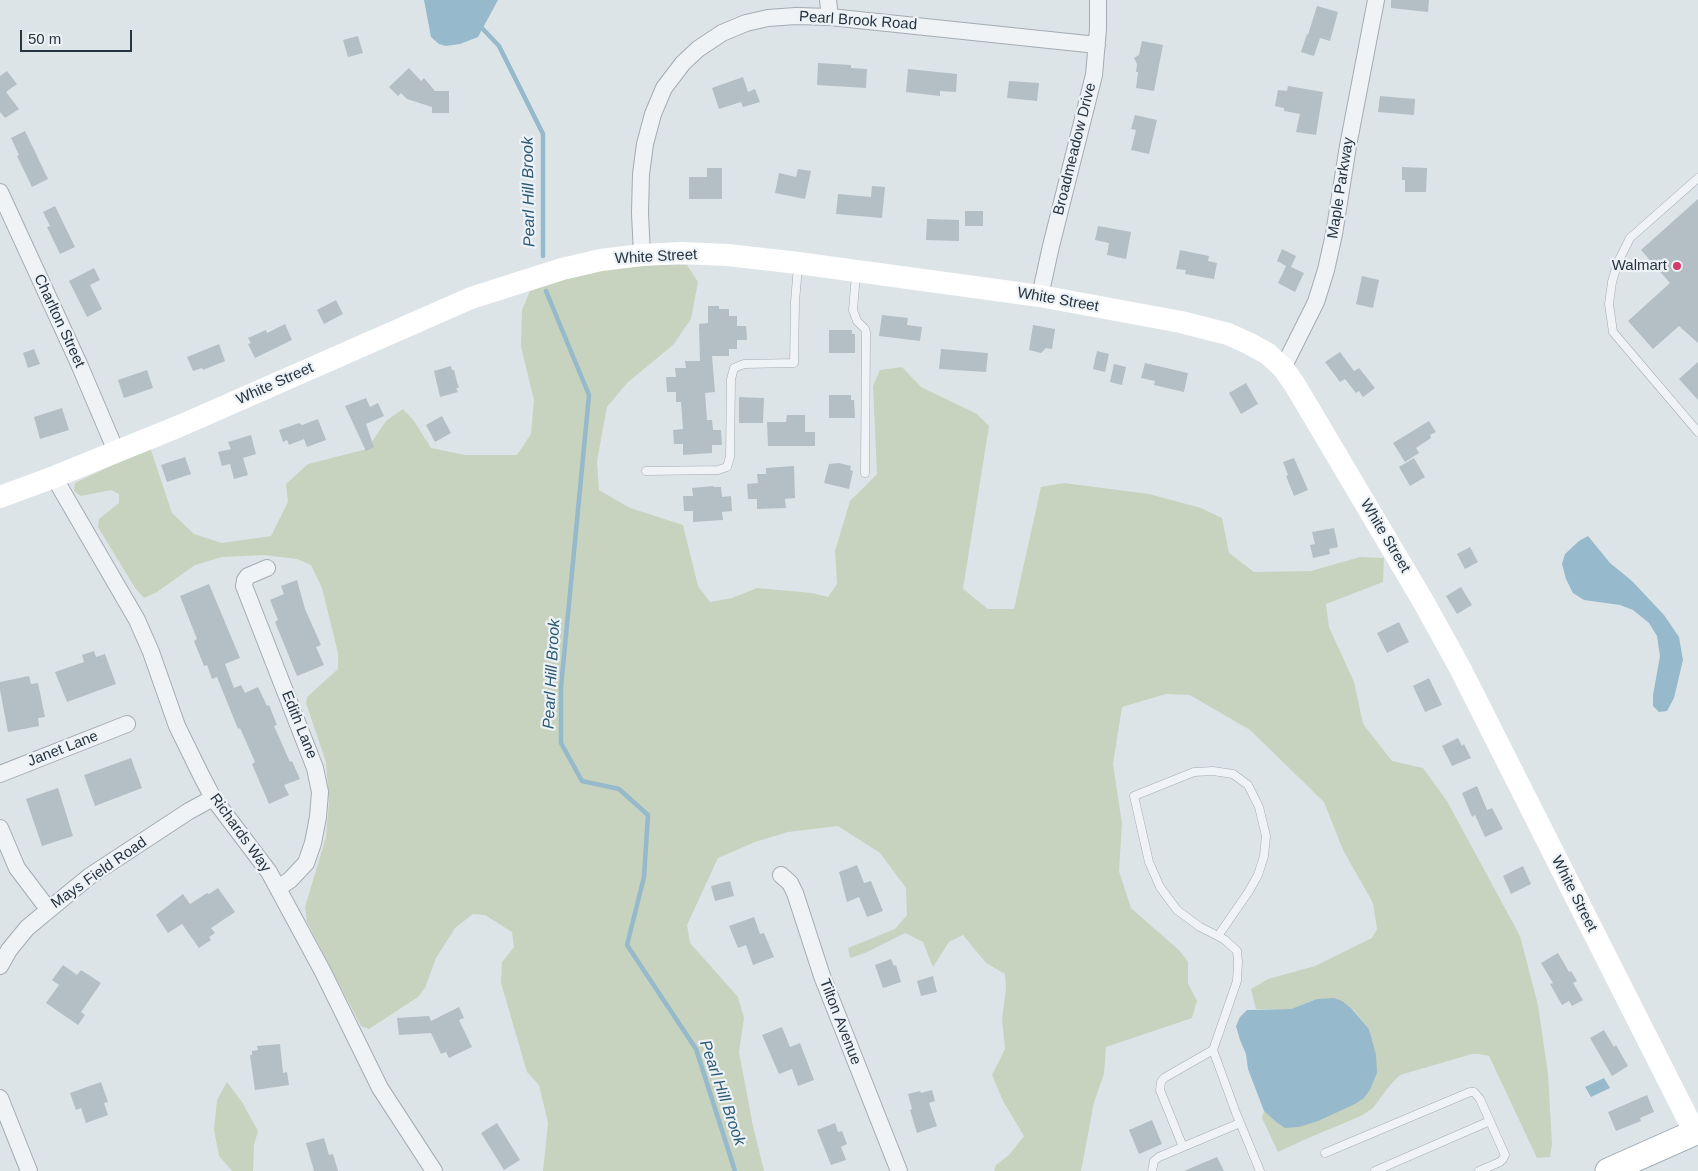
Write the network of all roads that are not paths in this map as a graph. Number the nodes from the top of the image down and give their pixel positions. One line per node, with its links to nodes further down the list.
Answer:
1 (828, 0): 4 (street)
2 (1098, 0): 5 (street, Broadmeadow Drive)
3 (1376, 0): 12 (street, Maple Parkway)
4 (830, 17): 5 (street, Pearl Brook Road); 8 (street, Pearl Brook Road)
5 (1097, 44): 11 (street, Broadmeadow Drive)
6 (1698, 178): 13 (lane)
7 (0, 192): 14 (street, Charlton Street)
8 (642, 255): 9 (street, White Street); 14 (street, White Street)
9 (798, 263): 10 (street, White Street); 15 (lane)
10 (856, 270): 11 (street, White Street); 16 (lane)
11 (1040, 296): 12 (street, White Street)
12 (1283, 368): 33 (street, White Street)
13 (1698, 432)
14 (116, 451): 17 (street, White Street)
15 (646, 471)
16 (865, 473)
17 (57, 483): 18 (street, White Street); 22 (street, Richards Way)
18 (0, 498)
19 (267, 568): 25 (street, Edith Lane)
20 (127, 724): 21 (street, Janet Lane)
21 (0, 774)
22 (213, 798): 25 (street, Richards Way); 26 (street, Mays Field Road)
23 (0, 828): 26 (street)
24 (781, 875): 38 (street, Tilton Avenue)
25 (278, 888): 37 (street, Richards Way)
26 (48, 909): 28 (street, Mays Field Road)
27 (1218, 936): 27 (lane); 29 (lane)
28 (0, 966)
29 (1212, 1050): 32 (lane); 34 (lane)
30 (0, 1098): 36 (street)
31 (1490, 1121): 35 (lane); 41 (lane); 42 (lane)
32 (1240, 1123): 34 (lane); 40 (lane)
33 (1697, 1132): 43 (main road)
34 (1183, 1147): 39 (lane)
35 (1326, 1153)
36 (29, 1171)
37 (434, 1171)
38 (899, 1171)
39 (1152, 1171)
40 (1260, 1171)
41 (1375, 1171)
42 (1479, 1171)
43 (1608, 1171)

